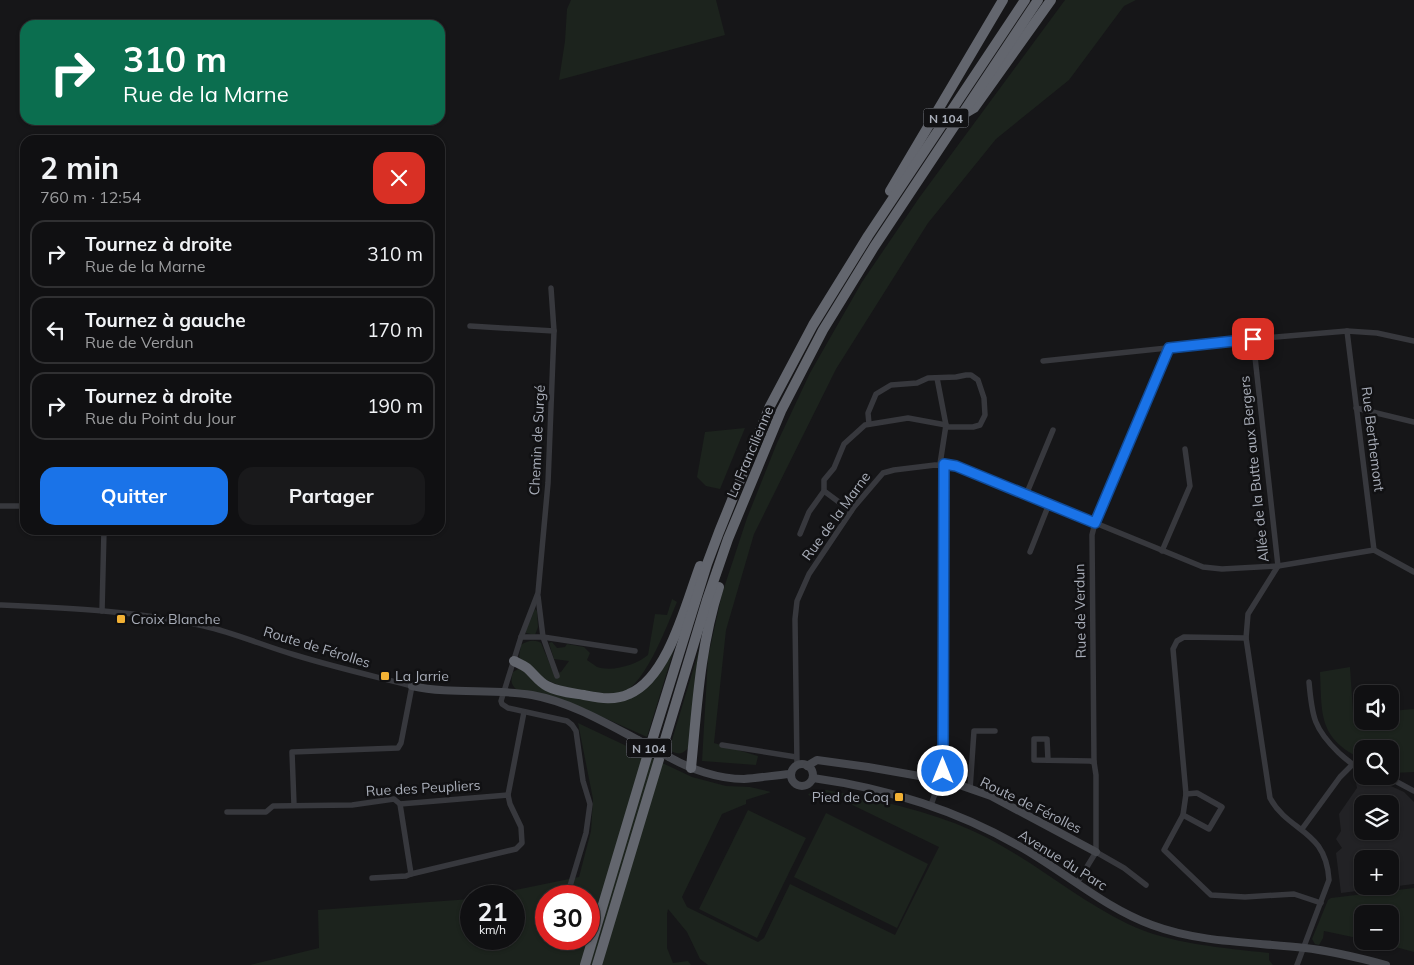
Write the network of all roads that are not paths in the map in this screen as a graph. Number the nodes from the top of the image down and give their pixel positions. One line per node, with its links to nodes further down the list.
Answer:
1 (1003, 0): 6 (highway)
2 (1025, 0): 6 (highway, La Francilienne / N 104)
3 (1038, 0): 5 (highway, La Francilienne / N 104)
4 (1051, 0): 5 (highway)
5 (960, 117): 33 (highway, La Francilienne / N 104)
6 (868, 236): 30 (highway, La Francilienne / N 104)
7 (551, 288): 9 (street, Chemin de Surgé)
8 (470, 326): 9 (street)
9 (554, 331): 39 (street, Chemin de Surgé)
10 (1347, 331): 11 (street); 12 (street); 16 (street, Rue Berthemont)
11 (1253, 339): 13 (street); 37 (street, Allée de la Butte aux Bergers)
12 (1414, 341)
13 (1169, 348): 14 (street); 29 (street, Rue de Verdun)
14 (1043, 361)
15 (937, 378): 18 (street); 19 (street); 19 (street)
16 (1356, 408): 17 (street); 34 (street, Rue Berthemont)
17 (1414, 422)
18 (869, 424): 19 (street); 23 (street)
19 (946, 426): 22 (street)
20 (1053, 430): 24 (street)
21 (1186, 449): 35 (street)
22 (942, 464): 24 (street, Rue de la Marne); 28 (street, Rue de la Marne); 62 (street)
23 (824, 491): 28 (street); 31 (street)
24 (1026, 495): 25 (street, Rue de la Marne)
25 (1049, 504): 29 (street, Rue de la Marne); 36 (street)
26 (0, 506): 27 (street)
27 (20, 506)
28 (852, 511): 55 (street, Rue de la Marne)
29 (1095, 523): 35 (street, Rue de la Marne); 56 (street, Rue de Verdun)
30 (718, 532): 46 (highway); 82 (highway, La Francilienne / N 104)
31 (800, 534)
32 (104, 535): 41 (street)
33 (728, 540): 59 (highway); 83 (highway, La Francilienne / N 104)
34 (1374, 550): 37 (street, Rue de la Marne); 38 (street)
35 (1162, 551): 37 (street, Rue de la Marne)
36 (1030, 552)
37 (1278, 566): 44 (street, Allée de la Butte aux Bergers)
38 (1414, 572)
39 (538, 593): 42 (street, Chemin de Surgé); 43 (street, Chemin de Surgé)
40 (0, 604): 41 (street, Route de Férolles)
41 (102, 611): 49 (street, Route de Férolles)
42 (543, 637): 43 (street); 45 (street); 47 (street, Chemin de Surgé)
43 (521, 638): 46 (street, Chemin de Surgé)
44 (1246, 638): 66 (street); 73 (street, Allée de la Butte aux Bergers)
45 (635, 651)
46 (514, 661): 50 (street, Chemin de Surgé)
47 (557, 676)
48 (1309, 682): 57 (street)
49 (412, 686): 50 (street, Route de Férolles); 70 (street)
50 (503, 693): 51 (street); 59 (street, Route de Férolles, bridge)
51 (524, 712): 67 (street); 78 (street)
52 (995, 731): 64 (street)
53 (722, 745): 55 (street)
54 (1048, 760): 56 (street)
55 (797, 761): 58 (street); 60 (street)
56 (1094, 762): 74 (street, Rue de Verdun)
57 (1352, 765): 73 (street)
58 (807, 766): 61 (street); 62 (street, Route de Férolles)
59 (691, 768): 60 (street, Route de Férolles)
60 (791, 774): 61 (street)
61 (813, 778): 69 (street, Avenue du Parc)
62 (940, 780): 64 (street, Route de Férolles); 69 (street)
63 (1399, 783): 65 (street)
64 (970, 789): 74 (street, Route de Férolles)
65 (1414, 792)
66 (1186, 794): 72 (street); 72 (street)
67 (508, 795): 68 (street, Rue des Peupliers); 75 (street)
68 (400, 804): 70 (street, Rue des Peupliers); 75 (street)
69 (931, 805): 77 (street, Avenue du Parc)
70 (294, 806): 71 (street, Rue des Peupliers)
71 (227, 812)
72 (1183, 815): 80 (street)
73 (1302, 829): 80 (street, Allée de la Butte aux Bergers)
74 (1096, 852): 77 (street); 79 (street, Route de Férolles)
75 (410, 874): 76 (street)
76 (372, 878)
77 (1076, 883): 81 (street, Avenue du Parc)
78 (570, 885)
79 (1146, 885)
80 (1321, 903): 81 (street, Allée de la Butte aux Bergers)
81 (1304, 948): 84 (street, Allée de la Butte aux Bergers); 85 (street, Avenue du Parc)
82 (585, 965)
83 (597, 965)
84 (1297, 965)
85 (1386, 965)

